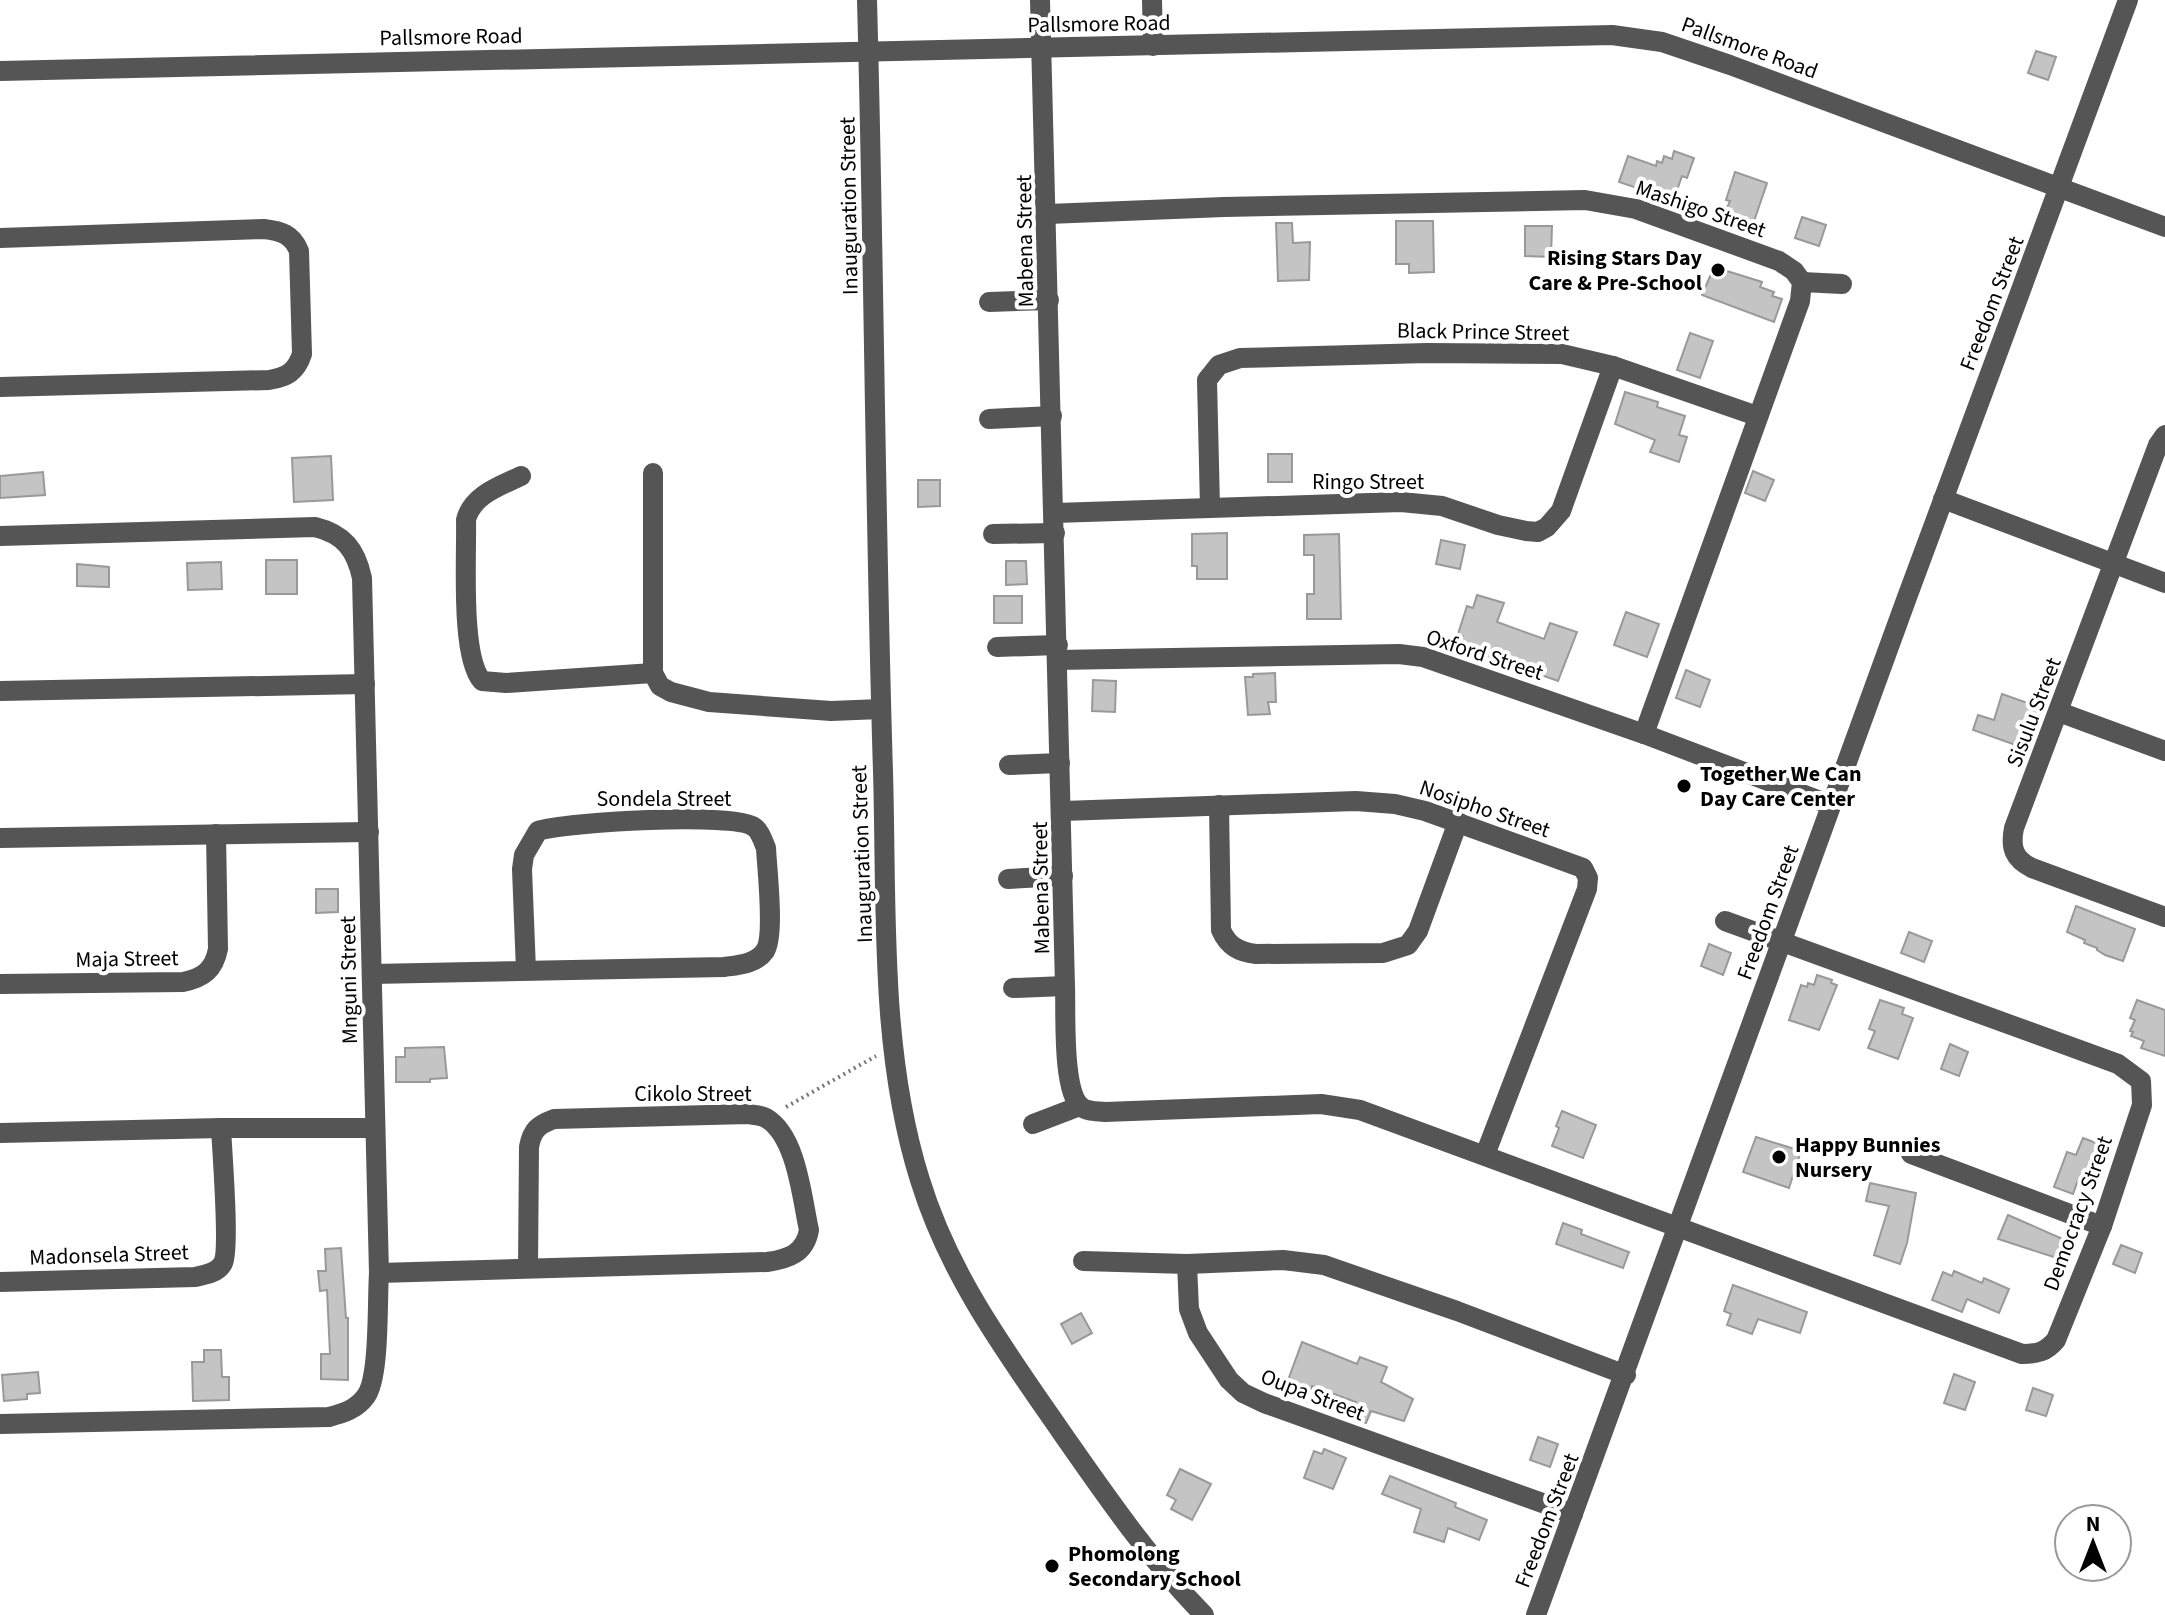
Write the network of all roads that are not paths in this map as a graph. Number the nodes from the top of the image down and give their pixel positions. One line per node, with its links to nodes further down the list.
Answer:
1 (867, 0): 7 (street, Inauguration Street)
2 (1040, 0): 6 (street, Mabena Street)
3 (1152, 0): 5 (street)
4 (2128, 0): 9 (street, Freedom Street)
5 (1153, 46): 6 (street, Pallsmore Road); 9 (street, Pallsmore Road)
6 (1041, 49): 7 (street, Pallsmore Road); 10 (street, Mabena Street)
7 (868, 51): 8 (street, Pallsmore Road); 37 (street, Inauguration Street)
8 (0, 71)
9 (2060, 189): 11 (street, Pallsmore Road); 25 (street, Freedom Street)
10 (1048, 214): 13 (street, Mashigo Street); 15 (street, Mabena Street)
11 (2165, 227)
12 (0, 238): 18 (street)
13 (1802, 282): 14 (street); 20 (street)
14 (1842, 284)
15 (1049, 300): 16 (street); 19 (street, Mabena Street)
16 (989, 302)
17 (1613, 366): 20 (street, Black Prince Street); 26 (street, Ringo Street); 26 (street, Black Prince Street)
18 (0, 387)
19 (1052, 416): 21 (street); 27 (street, Mabena Street)
20 (1757, 416): 39 (street)
21 (989, 419)
22 (2165, 435): 30 (street, Sisulu Street)
23 (653, 473): 34 (street)
24 (521, 476): 34 (street)
25 (1943, 499): 30 (street); 44 (street, Freedom Street)
26 (1210, 507): 27 (street, Ringo Street)
27 (1055, 523): 28 (street, Ringo Street); 33 (street, Mabena Street)
28 (993, 534)
29 (0, 536): 35 (street, Mnguni Street)
30 (2115, 564): 31 (street); 38 (street, Sisulu Street)
31 (2165, 583)
32 (997, 647): 33 (street, Oxford Street)
33 (1058, 653): 39 (street, Oxford Street); 41 (street, Mabena Street)
34 (653, 673): 37 (street)
35 (365, 684): 36 (street); 47 (street, Mnguni Street)
36 (0, 691)
37 (881, 709): 77 (street, Inauguration Street)
38 (2059, 712): 40 (street); 52 (street, Sisulu Street)
39 (1644, 734): 44 (street, Oxford Street)
40 (2165, 751)
41 (1060, 763): 42 (street); 45 (street, Mabena Street)
42 (1009, 765)
43 (1219, 805): 45 (street, Nosipho Street); 46 (street, Nosipho Street); 46 (street)
44 (1831, 805): 54 (street, Freedom Street)
45 (1063, 811): 50 (street, Mabena Street)
46 (1458, 822): 66 (street, Nosipho Street)
47 (369, 832): 48 (street); 56 (street, Mnguni Street)
48 (216, 834): 49 (street); 57 (street, Maja Street)
49 (0, 838)
50 (1063, 876): 51 (street); 58 (street, Mabena Street)
51 (1008, 879)
52 (2165, 917)
53 (1725, 921): 54 (street, Democracy Street)
54 (1784, 941): 67 (street, Democracy Street); 68 (street, Freedom Street)
55 (526, 971): 55 (street, Sondela Street); 56 (street, Sondela Street)
56 (372, 974): 63 (street, Mnguni Street)
57 (0, 984)
58 (1065, 986): 59 (street); 60 (street, Mabena Street)
59 (1013, 988)
60 (1080, 1106): 61 (street); 66 (street)
61 (1033, 1124)
62 (221, 1128): 63 (street); 64 (street); 73 (street, Madonsela Street)
63 (374, 1128): 72 (street, Mnguni Street)
64 (0, 1133)
65 (1911, 1154): 67 (street)
66 (1485, 1155): 68 (street)
67 (2102, 1226): 68 (street, Democracy Street)
68 (1677, 1227): 74 (street, Freedom Street)
69 (1083, 1261): 70 (street)
70 (1187, 1264): 74 (street); 76 (street, Oupa Street)
71 (528, 1269): 71 (street, Cikolo Street); 72 (street, Cikolo Street)
72 (379, 1273): 75 (street, Mnguni Street)
73 (0, 1282)
74 (1626, 1375): 76 (street, Freedom Street)
75 (0, 1424)
76 (1573, 1514): 78 (street, Freedom Street)
77 (1204, 1615)
78 (1536, 1615)

